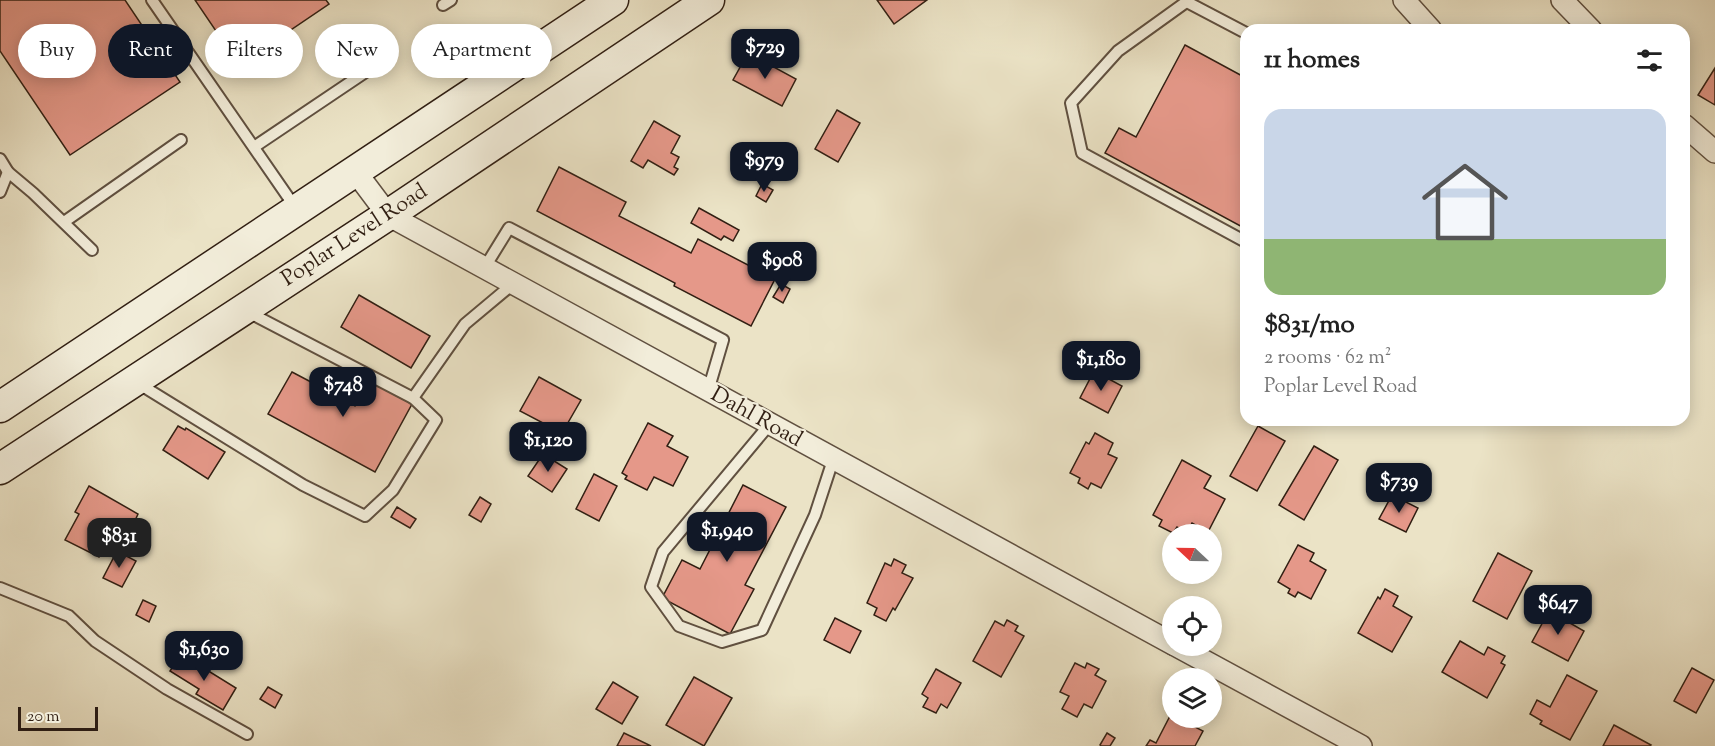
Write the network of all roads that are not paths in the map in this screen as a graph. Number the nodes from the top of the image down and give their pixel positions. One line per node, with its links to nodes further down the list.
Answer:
1 (152, 0): 13 (lane)
2 (613, 0): 16 (main road)
3 (709, 0): 20 (main road, Poplar Level Road)
4 (1404, 0): 7 (street)
5 (1562, 0): 8 (street)
6 (1188, 1): 9 (lane); 22 (lane)
7 (1426, 24)
8 (1585, 24)
9 (1240, 30)
10 (357, 78): 13 (lane)
11 (1690, 130): 14 (street)
12 (181, 140): 21 (lane)
13 (254, 147): 19 (lane)
14 (1715, 152)
15 (0, 159): 17 (lane)
16 (355, 171): 19 (main road); 20 (street, Dahl Road)
17 (8, 172): 18 (lane); 21 (lane)
18 (0, 192)
19 (297, 210): 30 (main road)
20 (388, 215): 24 (street, Dahl Road); 26 (main road, Poplar Level Road)
21 (64, 222): 23 (lane)
22 (1240, 239)
23 (92, 250)
24 (485, 267): 25 (street, Dahl Road); 28 (lane)
25 (514, 283): 28 (street, Dahl Road); 29 (lane)
26 (243, 309): 27 (main road, Poplar Level Road); 29 (lane)
27 (135, 381): 29 (lane); 33 (main road, Poplar Level Road)
28 (708, 391): 31 (street, Dahl Road)
29 (412, 398)
30 (0, 407)
31 (769, 425): 32 (street, Dahl Road); 32 (lane)
32 (833, 460): 35 (street, Dahl Road)
33 (0, 469)
34 (0, 588): 37 (lane)
35 (1162, 638)
36 (1194, 656): 38 (street, Dahl Road)
37 (247, 734)
38 (1361, 746)

